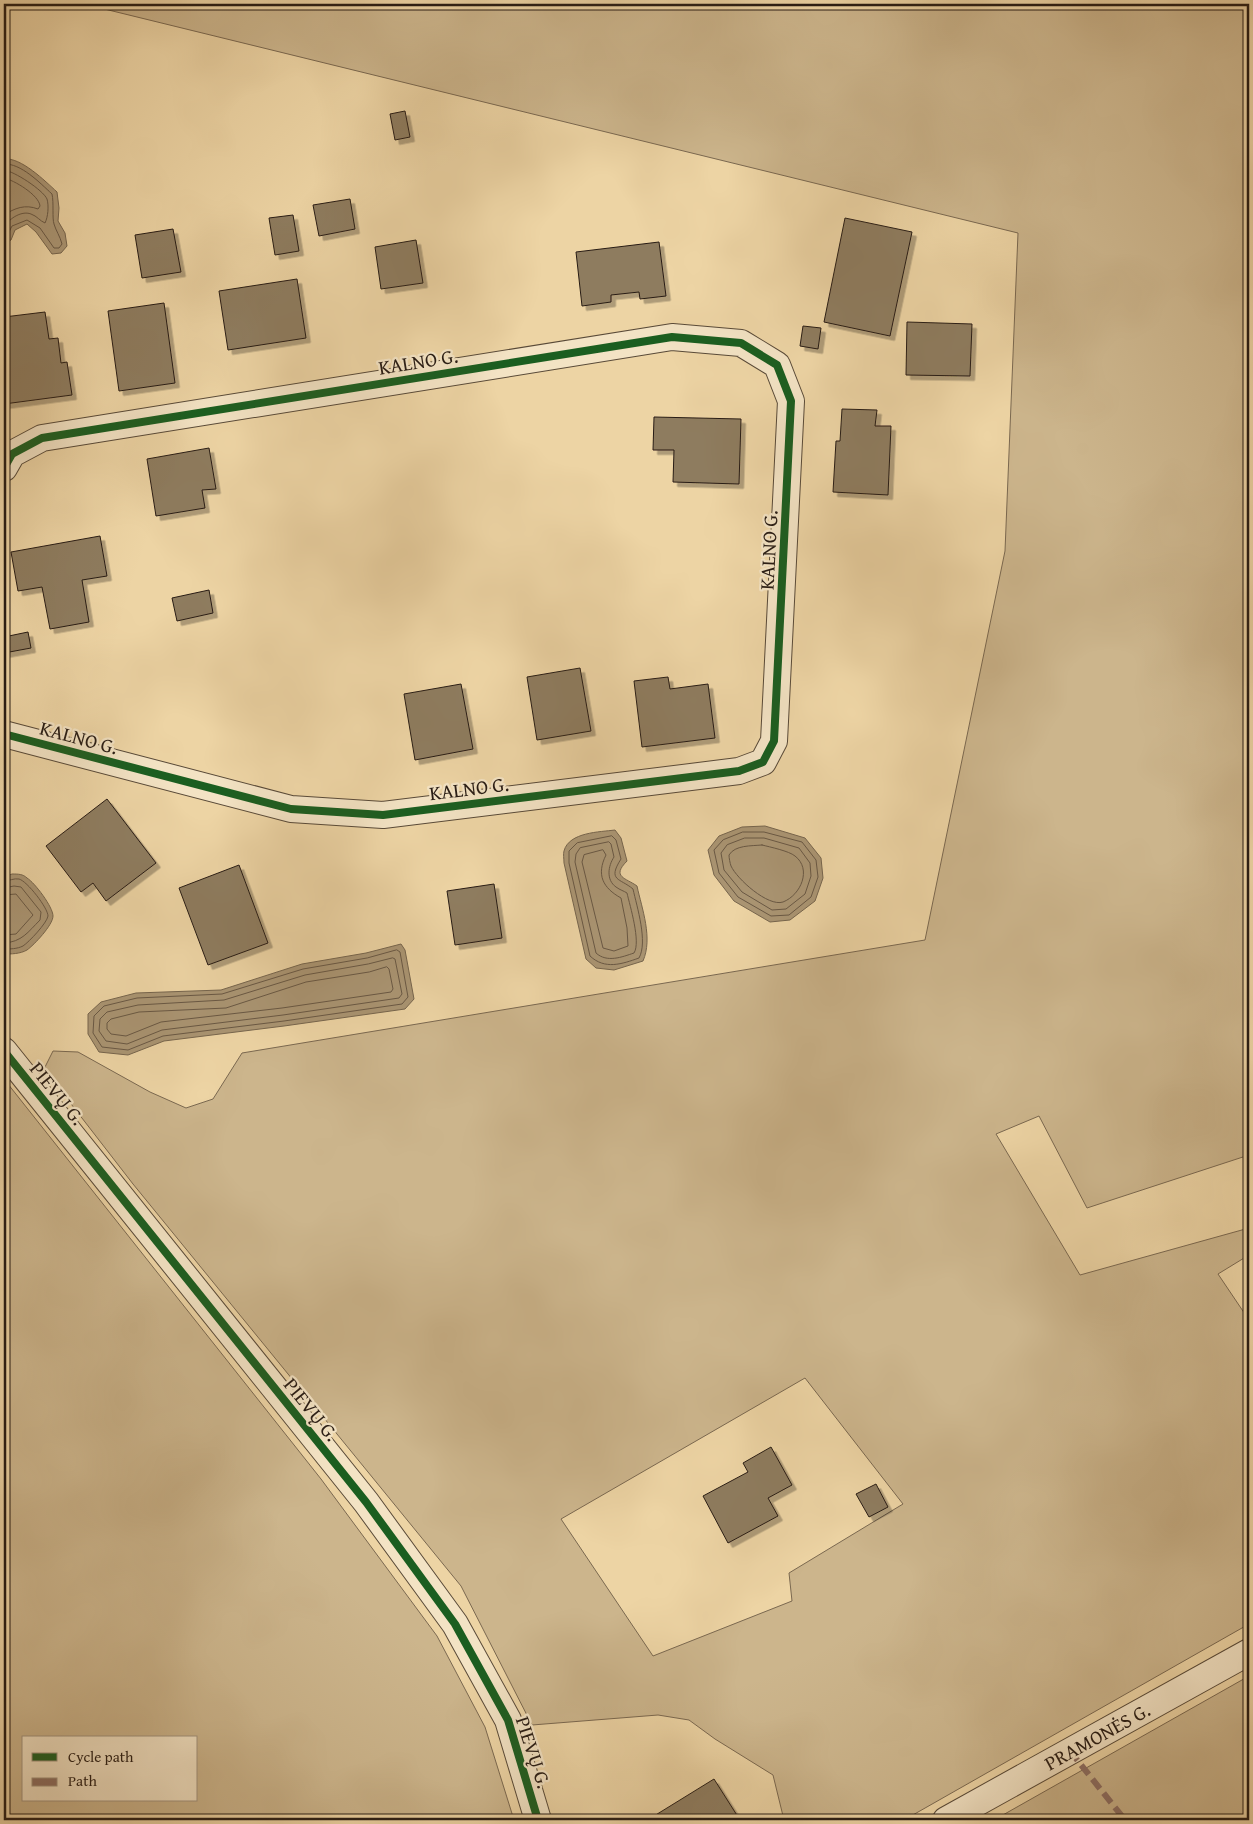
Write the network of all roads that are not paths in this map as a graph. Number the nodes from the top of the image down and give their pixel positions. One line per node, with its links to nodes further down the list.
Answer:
1 (4, 468): 2 (street, KALNO G.)
2 (4, 734)
3 (4, 1051): 5 (street, PIEVŲ G.)
4 (1249, 1652): 6 (street, PRAMONĖS G.)
5 (538, 1820)
6 (946, 1820)

